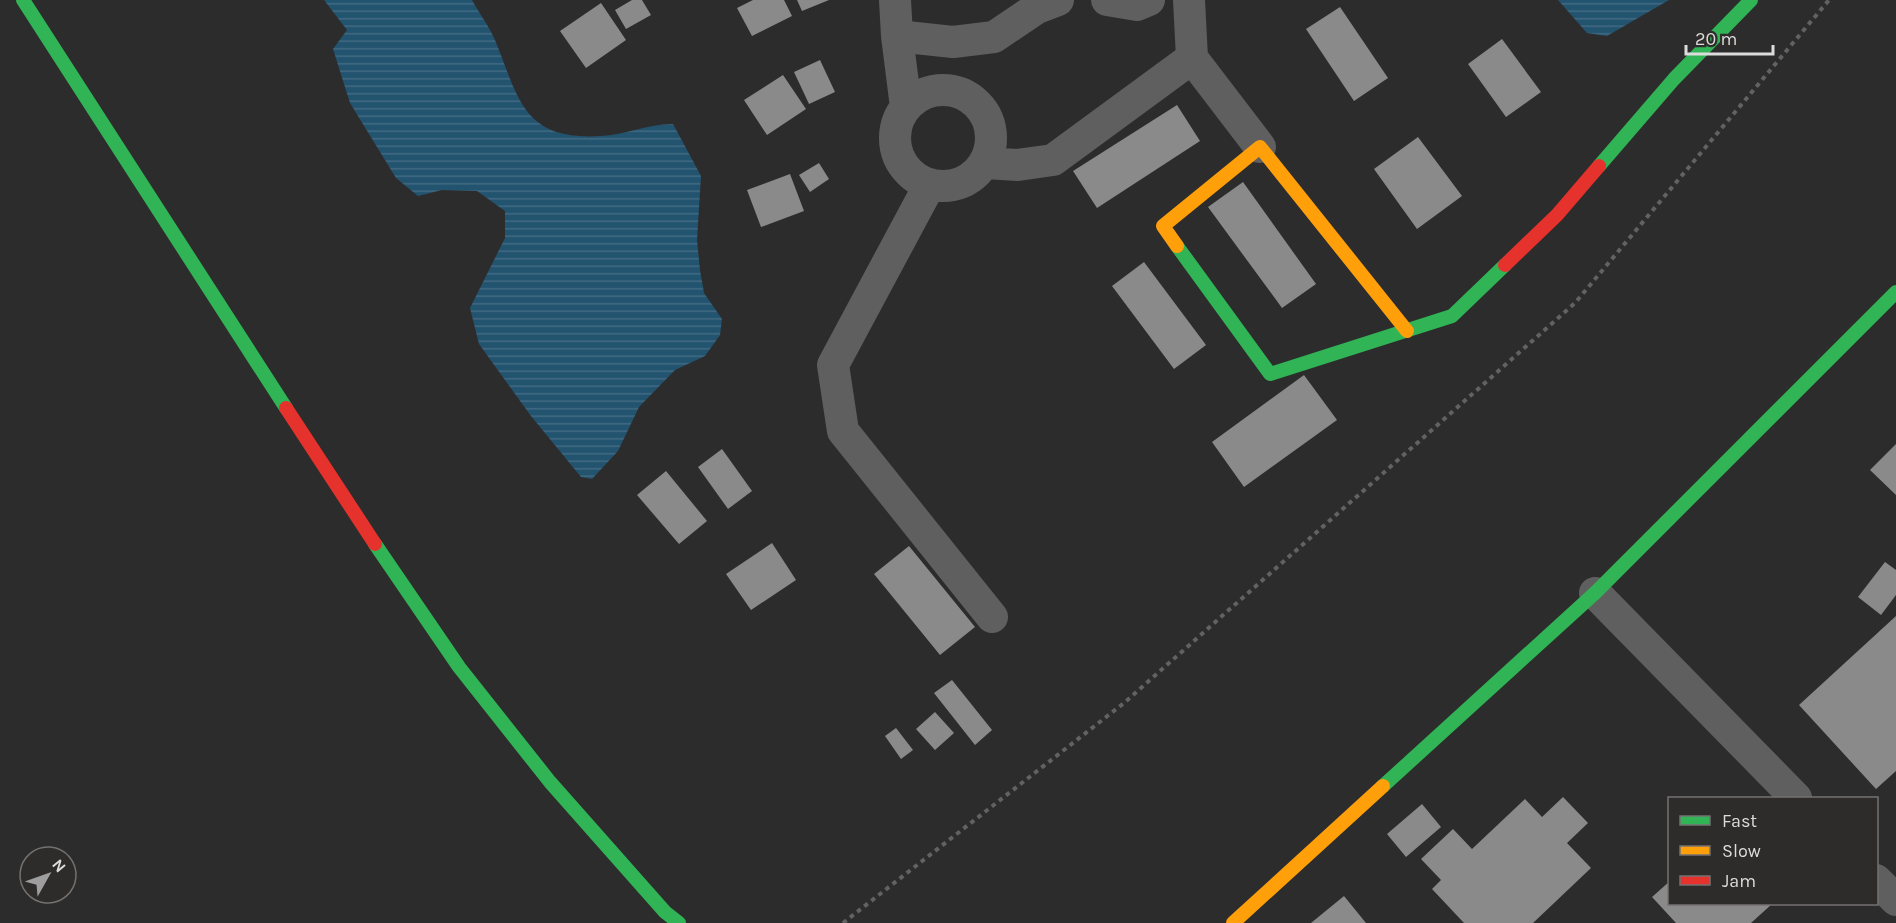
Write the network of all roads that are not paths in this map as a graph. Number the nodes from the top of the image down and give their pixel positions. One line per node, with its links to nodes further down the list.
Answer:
1 (23, 0): 21 (street)
2 (895, 0): 8 (street)
3 (1058, 0): 8 (street)
4 (1107, 0): 5 (street)
5 (1149, 0)
6 (1189, 0): 9 (street)
7 (1751, 0): 15 (street)
8 (897, 36): 10 (street)
9 (1192, 58): 11 (street); 12 (street)
10 (906, 107): 12 (street); 13 (street)
11 (1260, 147): 15 (street); 15 (street)
12 (985, 163): 13 (street)
13 (930, 184): 17 (street)
14 (1896, 292): 16 (street)
15 (1407, 331)
16 (1595, 593): 18 (street); 22 (street)
17 (992, 617)
18 (1795, 797)
19 (1878, 882): 20 (street)
20 (1896, 900)
21 (679, 923)
22 (1233, 923)

